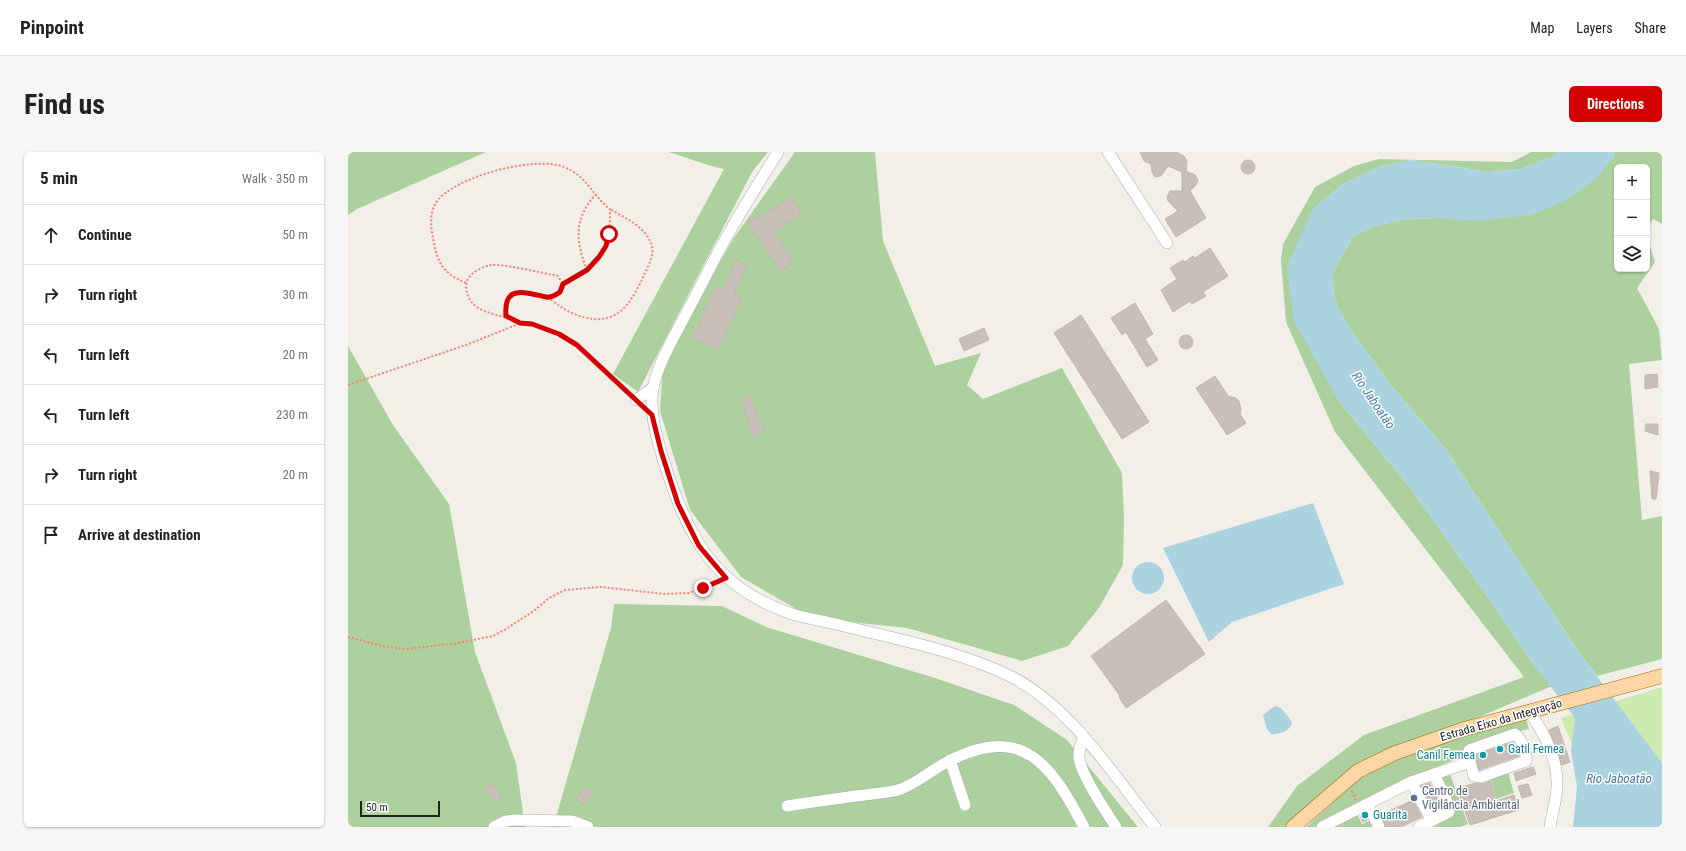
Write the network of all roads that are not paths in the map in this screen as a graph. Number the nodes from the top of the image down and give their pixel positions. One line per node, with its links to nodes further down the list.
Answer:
1 (778, 152): 4 (street)
2 (1108, 152): 3 (street)
3 (1167, 242)
4 (653, 388): 5 (street); 8 (street)
5 (636, 400)
6 (1662, 676): 7 (main road, Estrada Eixo da Integração)
7 (1535, 709): 22 (main road, Estrada Eixo da Integração); 26 (street)
8 (1084, 737): 20 (street); 21 (street)
9 (950, 760): 14 (street); 15 (street); 19 (street)
10 (1470, 762): 10 (street); 11 (street)
11 (1434, 774): 12 (street); 16 (street)
12 (1411, 782): 13 (street); 16 (street)
13 (1367, 804): 23 (street); 24 (street)
14 (964, 805)
15 (787, 806)
16 (1432, 822): 25 (street)
17 (494, 827): 18 (street)
18 (588, 827)
19 (1084, 827)
20 (1116, 827)
21 (1155, 827)
22 (1293, 827)
23 (1322, 827)
24 (1379, 827)
25 (1420, 827)
26 (1550, 827)

